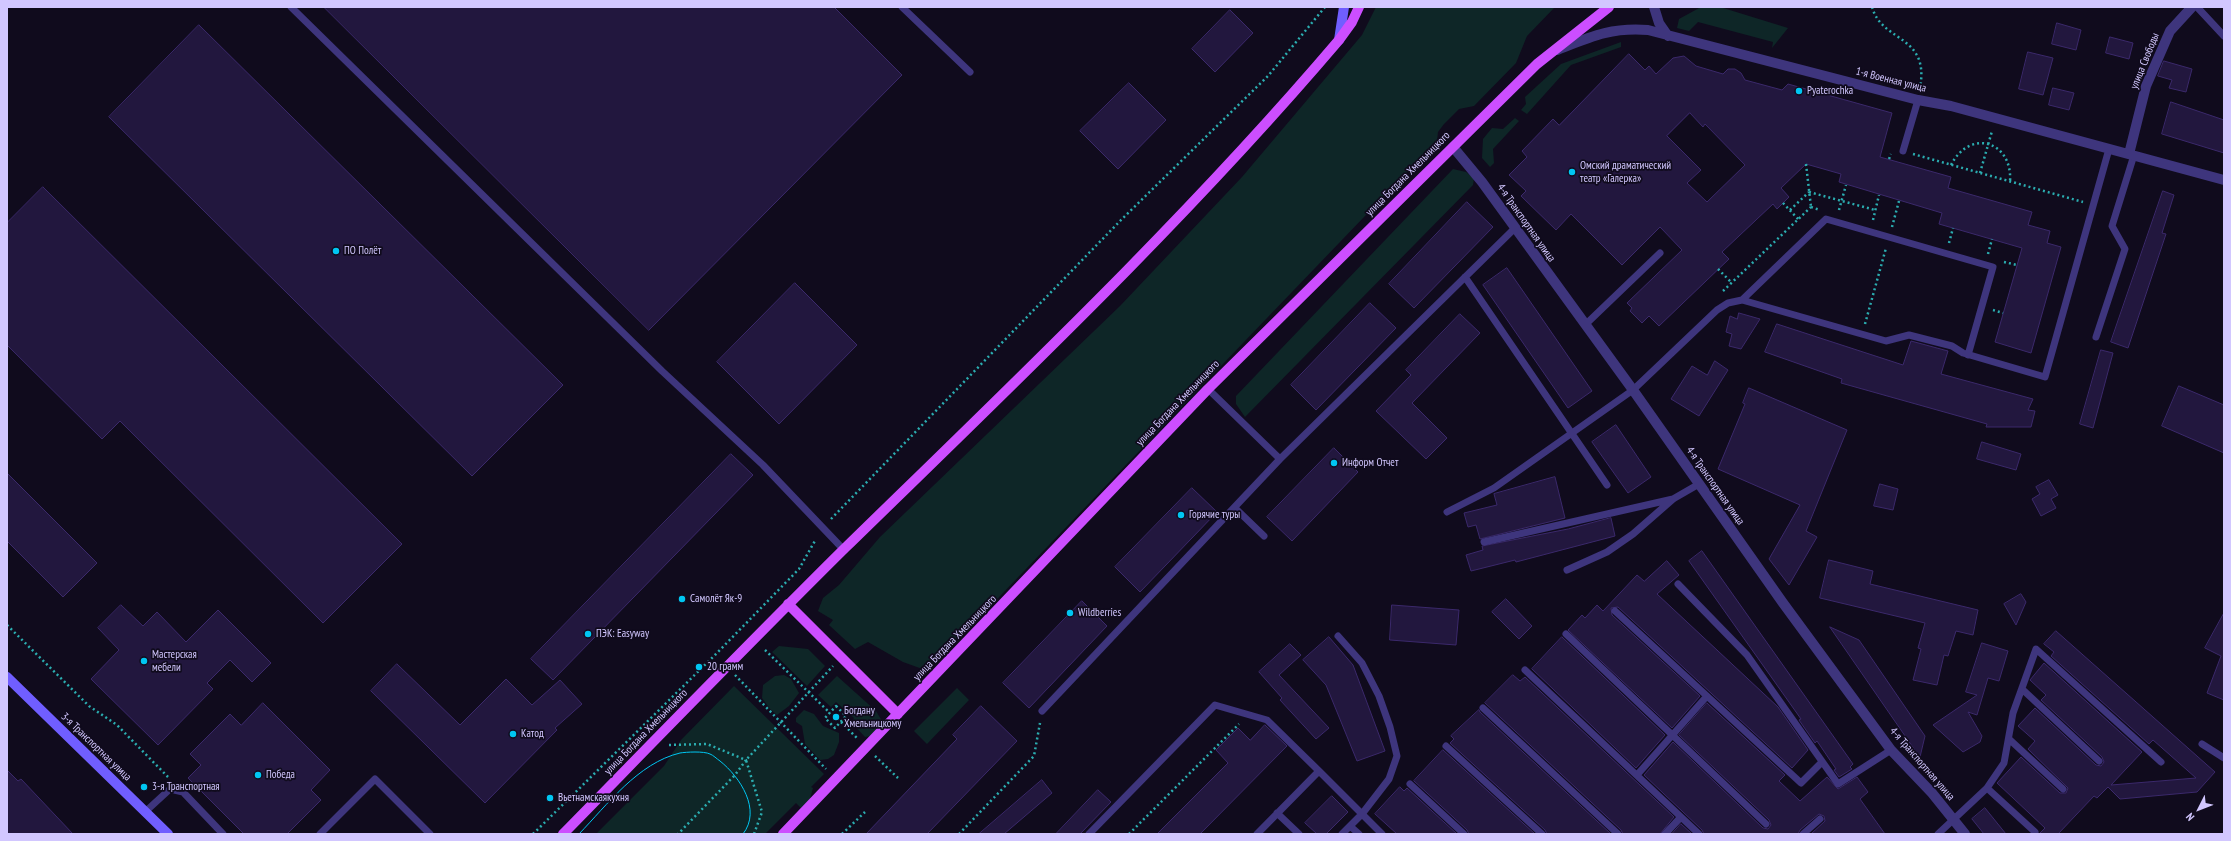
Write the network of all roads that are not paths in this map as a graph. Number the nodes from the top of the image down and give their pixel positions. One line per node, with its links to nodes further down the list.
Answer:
1 (291, 7): 38 (lane)
2 (902, 7): 13 (lane)
3 (1344, 7): 11 (main road)
4 (1358, 7): 11 (main road, улица Богдана Хмельницкого)
5 (1609, 7): 12 (main road, улица Богдана Хмельницкого)
6 (1654, 7): 9 (street)
7 (2192, 7): 18 (street, улица Свободы)
8 (2197, 7): 10 (lane)
9 (1668, 36): 12 (street, 1-я Военная улица); 14 (street, 1-я Военная улица)
10 (2224, 36)
11 (1339, 40): 38 (main road, улица Богдана Хмельницкого)
12 (1552, 52): 15 (main road, улица Богдана Хмельницкого)
13 (970, 72)
14 (1918, 100): 16 (street, 1-я Военная улица); 17 (lane)
15 (1453, 147): 20 (street, 4-я Транспортная улица); 27 (main road, улица Богдана Хмельницкого)
16 (2109, 149): 18 (street, 1-я Военная улица); 26 (lane)
17 (1903, 151)
18 (2131, 155): 19 (street, 1-я Военная улица); 25 (lane)
19 (2224, 180)
20 (1514, 229): 22 (lane); 24 (street, 4-я Транспортная улица)
21 (1660, 253): 24 (lane)
22 (1465, 277): 29 (lane); 30 (lane)
23 (1742, 300): 26 (lane); 26 (lane); 28 (lane)
24 (1584, 325): 28 (street, 4-я Транспортная улица)
25 (2096, 337)
26 (1968, 355)
27 (1208, 389): 30 (lane); 51 (main road, улица Богдана Хмельницкого)
28 (1633, 390): 29 (lane); 31 (street, 4-я Транспортная улица)
29 (1571, 432): 32 (lane); 35 (lane)
30 (1280, 459): 34 (lane)
31 (1699, 484): 33 (lane); 56 (street, 4-я Транспортная улица)
32 (1607, 485)
33 (1673, 499): 37 (lane); 39 (lane)
34 (1235, 508): 36 (lane); 50 (lane)
35 (1448, 512)
36 (1264, 536)
37 (1484, 542)
38 (844, 550): 41 (main road, улица Богдана Хмельницкого)
39 (1567, 570)
40 (1678, 584): 59 (lane)
41 (788, 604): 51 (main road); 79 (main road, улица Богдана Хмельницкого)
42 (1615, 611): 48 (lane)
43 (1566, 634): 52 (lane)
44 (1338, 636): 68 (lane)
45 (1525, 670): 62 (lane)
46 (7, 677): 66 (main road, 3-я Транспортная улица)
47 (2022, 689): 53 (lane); 58 (lane); 60 (lane)
48 (1707, 696): 52 (lane); 59 (lane)
49 (1483, 708): 89 (lane)
50 (1042, 711)
51 (898, 714): 80 (main road, улица Богдана Хмельницкого)
52 (1673, 734): 62 (lane); 72 (lane)
53 (2009, 739): 64 (lane); 65 (lane)
54 (2202, 744): 57 (lane)
55 (1446, 746): 88 (lane)
56 (1891, 750): 59 (lane); 71 (street, 4-я Транспортная улица)
57 (2224, 758)
58 (2099, 761)
59 (1822, 762)
60 (2161, 762)
61 (1319, 771): 67 (lane); 68 (lane); 81 (lane)
62 (1637, 775): 69 (lane)
63 (1410, 784): 87 (lane)
64 (1988, 788): 71 (lane); 74 (lane)
65 (2063, 789)
66 (145, 812): 75 (main road, 3-я Транспортная улица); 76 (lane)
67 (1278, 813): 82 (lane); 83 (lane)
68 (1362, 814): 73 (lane); 86 (lane)
69 (1681, 817): 90 (lane); 91 (lane)
70 (1820, 819): 92 (lane)
71 (1955, 820): 93 (lane); 94 (street, 4-я Транспортная улица)
72 (1766, 824)
73 (1350, 826): 84 (lane); 85 (lane)
74 (2035, 832)
75 (168, 834)
76 (223, 834)
77 (320, 834): 78 (lane)
78 (430, 834)
79 (563, 834)
80 (783, 834)
81 (1089, 834)
82 (1257, 834)
83 (1298, 834)
84 (1342, 834)
85 (1359, 834)
86 (1382, 834)
87 (1464, 834)
88 (1542, 834)
89 (1618, 834)
90 (1665, 834)
91 (1699, 834)
92 (1803, 834)
93 (1938, 834)
94 (1965, 834)

